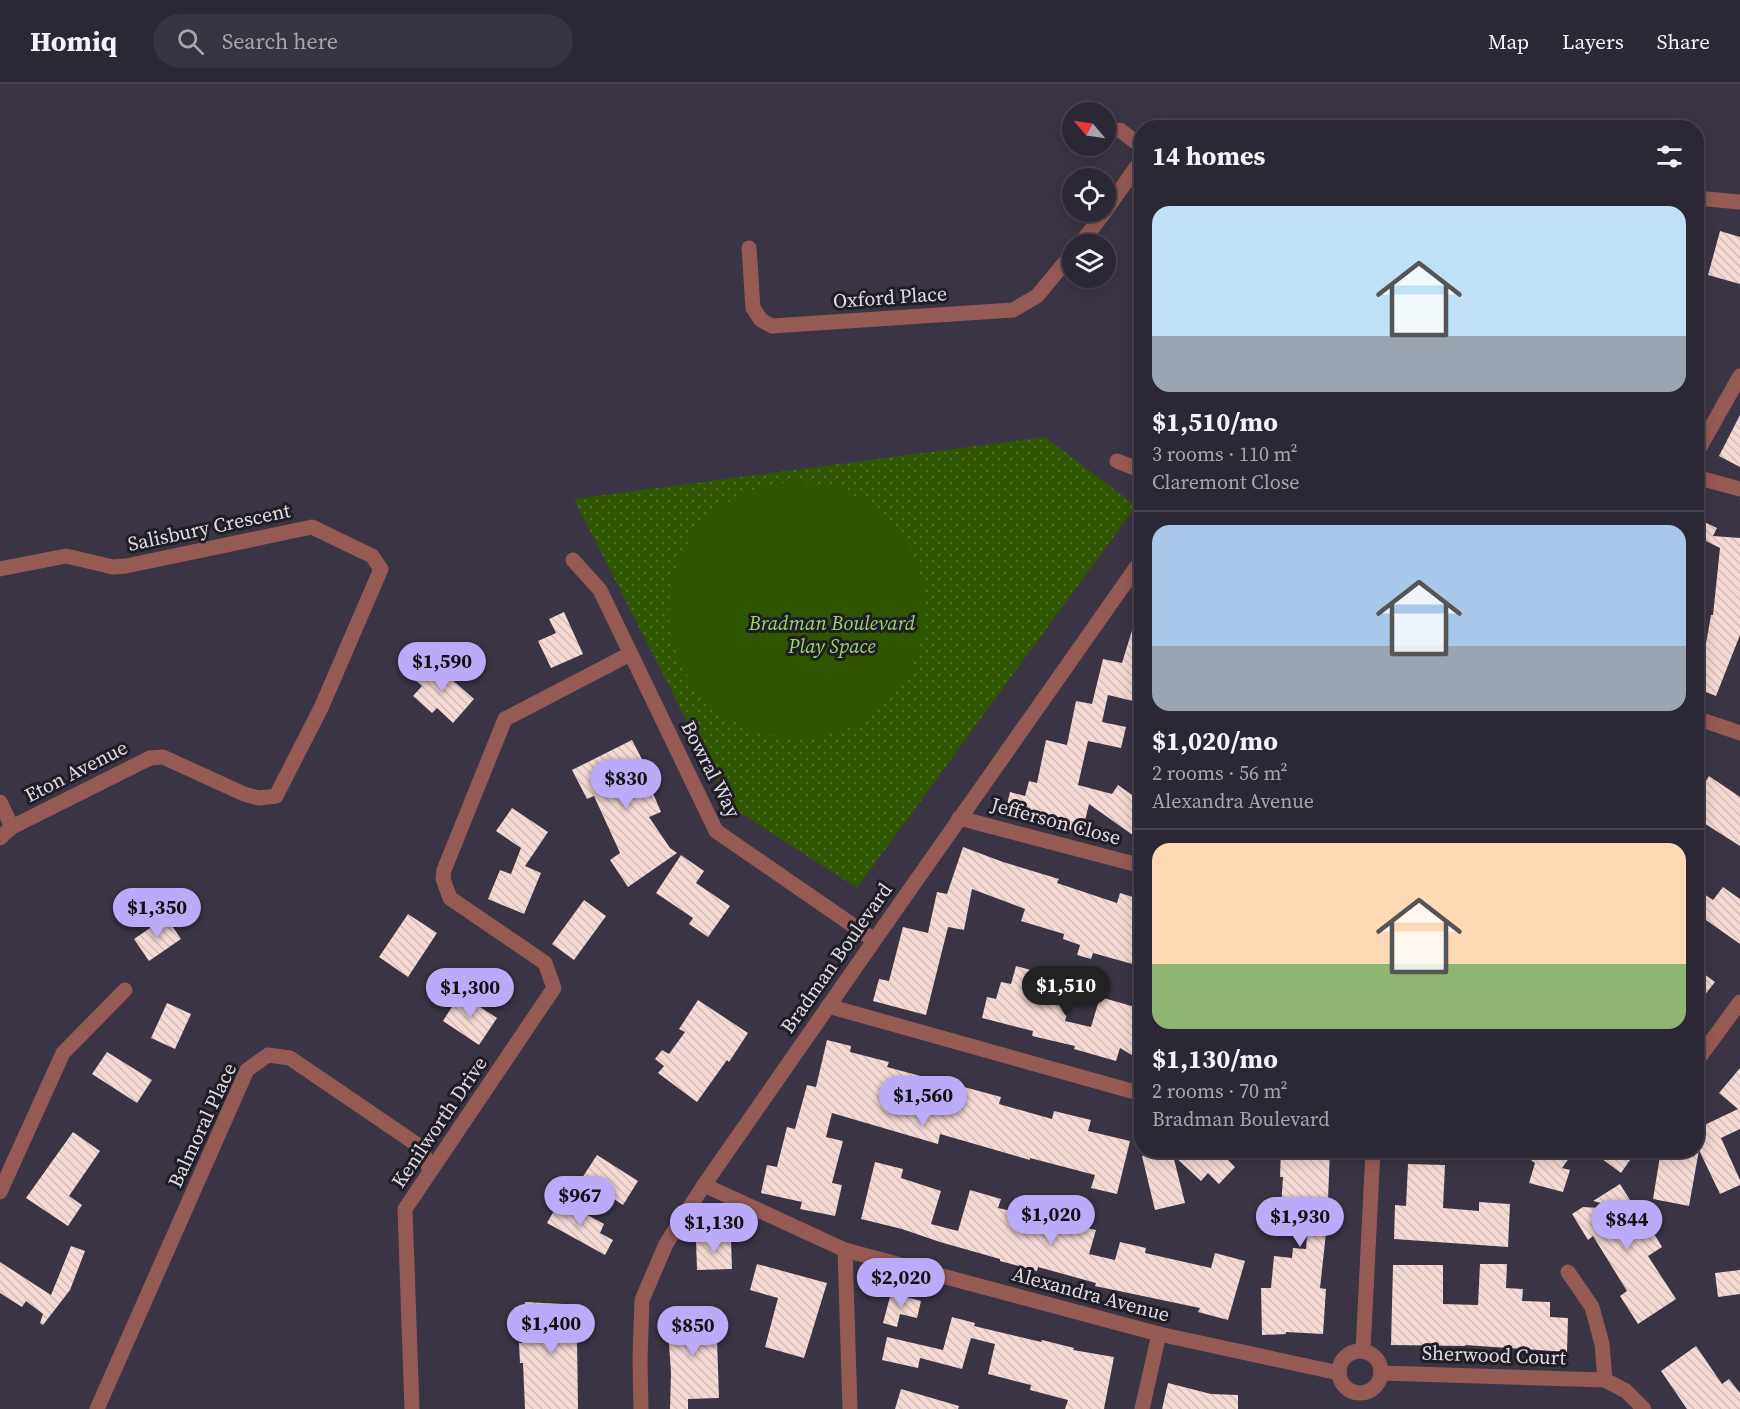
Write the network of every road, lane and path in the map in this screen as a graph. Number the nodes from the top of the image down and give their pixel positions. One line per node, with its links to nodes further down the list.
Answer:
1 (1120, 130): 2 (street)
2 (1134, 141)
3 (1134, 170): 4 (street)
4 (1116, 196)
5 (1704, 199): 6 (street)
6 (1740, 202)
7 (1097, 222): 8 (street)
8 (1088, 234)
9 (749, 248): 10 (street, Oxford Place)
10 (1062, 266)
11 (1740, 376): 12 (street)
12 (1704, 440)
13 (1117, 461): 14 (street)
14 (1134, 468)
15 (1704, 479): 16 (street)
16 (1740, 489)
17 (573, 560): 20 (street, Bowral Way)
18 (0, 569): 23 (street, Salisbury Crescent)
19 (1134, 570): 25 (street, Bradman Boulevard)
20 (630, 654): 29 (street, Bowral Way); 36 (street, Kenilworth Drive)
21 (1704, 721): 22 (street)
22 (1740, 733)
23 (276, 796): 26 (street, Eton Avenue)
24 (0, 802): 26 (street)
25 (959, 818): 28 (street, Jefferson Close); 29 (street, Bradman Boulevard)
26 (12, 827): 27 (street, Eton Avenue)
27 (0, 838)
28 (1134, 864)
29 (874, 940): 32 (street, Bradman Boulevard)
30 (125, 990): 38 (street)
31 (1740, 1002): 33 (street)
32 (828, 1006): 34 (street); 37 (street, Bradman Boulevard)
33 (1704, 1051)
34 (1134, 1092)
35 (1373, 1158): 42 (street)
36 (430, 1172): 47 (street, Balmoral Place); 48 (street, Kenilworth Drive)
37 (704, 1185): 39 (street, Alexandra Avenue); 49 (street, Bradman Boulevard)
38 (0, 1192)
39 (845, 1250): 41 (street, Alexandra Avenue); 50 (street)
40 (1568, 1272): 45 (street)
41 (1159, 1334): 43 (street, Alexandra Avenue); 51 (street)
42 (1364, 1351): 43 (street); 44 (street)
43 (1339, 1373): 46 (street)
44 (1381, 1373): 45 (street, Sherwood Court); 46 (street)
45 (1605, 1380): 53 (street, Sherwood Court)
46 (1359, 1393): 52 (street)
47 (97, 1409)
48 (412, 1409)
49 (641, 1409)
50 (850, 1409)
51 (1142, 1409)
52 (1358, 1409)
53 (1644, 1409)

